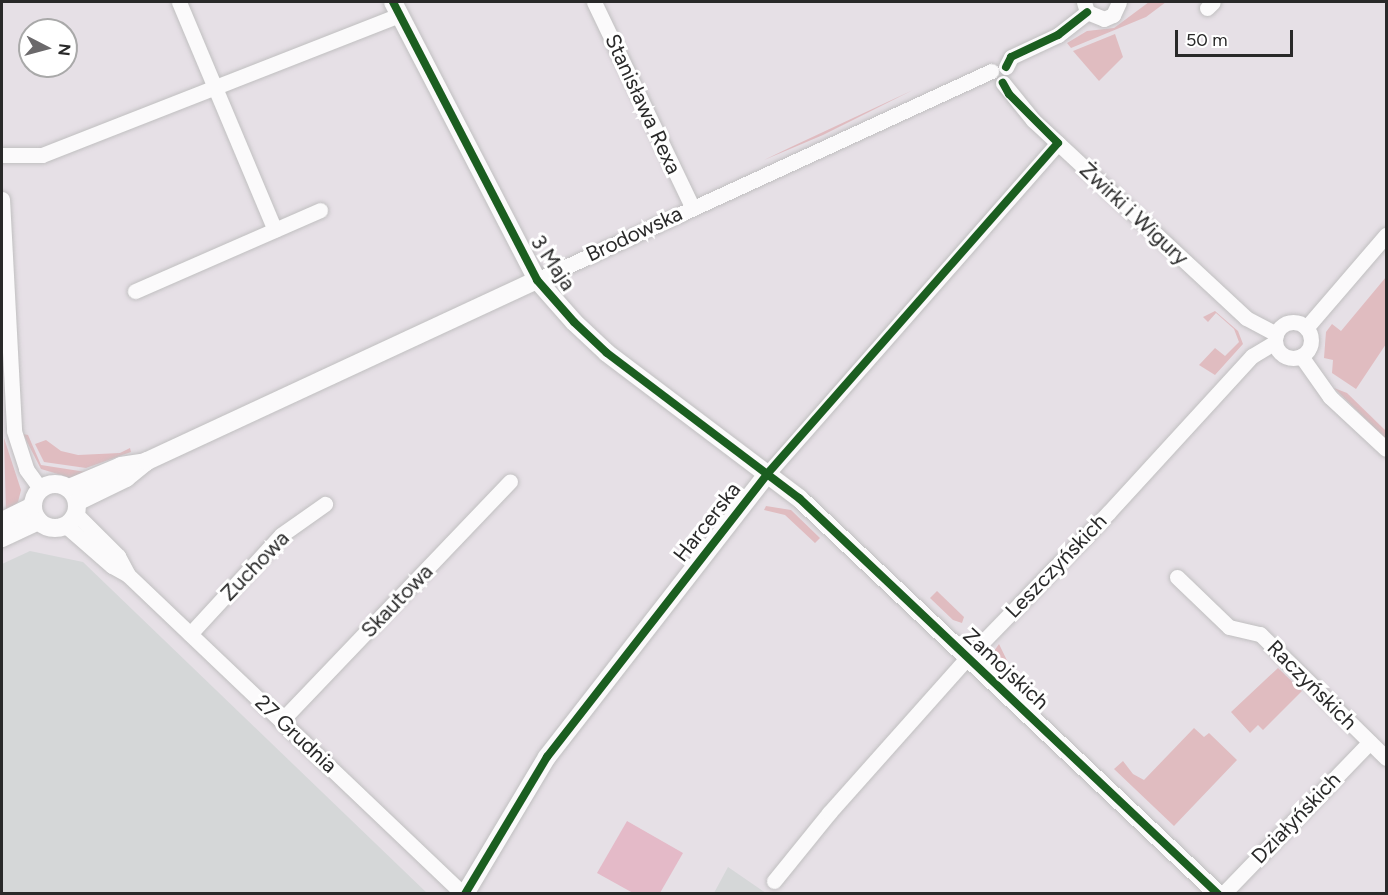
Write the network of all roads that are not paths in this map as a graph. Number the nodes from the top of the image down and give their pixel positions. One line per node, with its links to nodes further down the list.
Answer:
1 (179, 2): 9 (street)
2 (594, 2): 13 (street, Stanisława Rexa)
3 (1119, 2): 4 (street)
4 (1085, 7): 6 (street)
5 (396, 8): 9 (street); 17 (street, 3 Maja)
6 (1006, 67): 7 (street); 8 (street)
7 (990, 71): 8 (street); 13 (street, Brodowska)
8 (1003, 83): 10 (street, Żwirki i Wigury)
9 (214, 86): 11 (street); 15 (street)
10 (1058, 143): 20 (street, Żwirki i Wigury); 23 (street, Harcerska)
11 (2, 155)
12 (2, 199): 25 (street)
13 (692, 207): 17 (street, Brodowska)
14 (320, 210): 15 (street)
15 (276, 230): 18 (street)
16 (1386, 235): 19 (street)
17 (537, 280): 23 (street, 3 Maja); 27 (street, Brodowska)
18 (135, 291)
19 (1306, 328): 20 (street); 21 (street)
20 (1275, 338): 21 (street); 33 (street, Leszczyńskich)
21 (1301, 356): 22 (street)
22 (1386, 449)
23 (768, 473): 33 (street, Zamojskich); 38 (street, Harcerska)
24 (510, 481): 34 (street, Skautowa)
25 (40, 488): 27 (street); 28 (street)
26 (325, 504): 32 (street, Zuchowa)
27 (71, 507): 28 (street); 32 (street, 27 Grudnia)
28 (35, 514): 29 (street); 30 (street)
29 (2, 521)
30 (2, 538)
31 (1177, 578): 35 (street, Raczyńskich)
32 (190, 634): 34 (street, 27 Grudnia)
33 (968, 657): 37 (street, Leszczyńskich); 39 (street, Zamojskich)
34 (282, 720): 38 (street, 27 Grudnia)
35 (1370, 742): 36 (street, Raczyńskich); 40 (street, Działyńskich)
36 (1386, 758)
37 (774, 881)
38 (464, 894)
39 (1218, 894)
40 (1223, 894)

